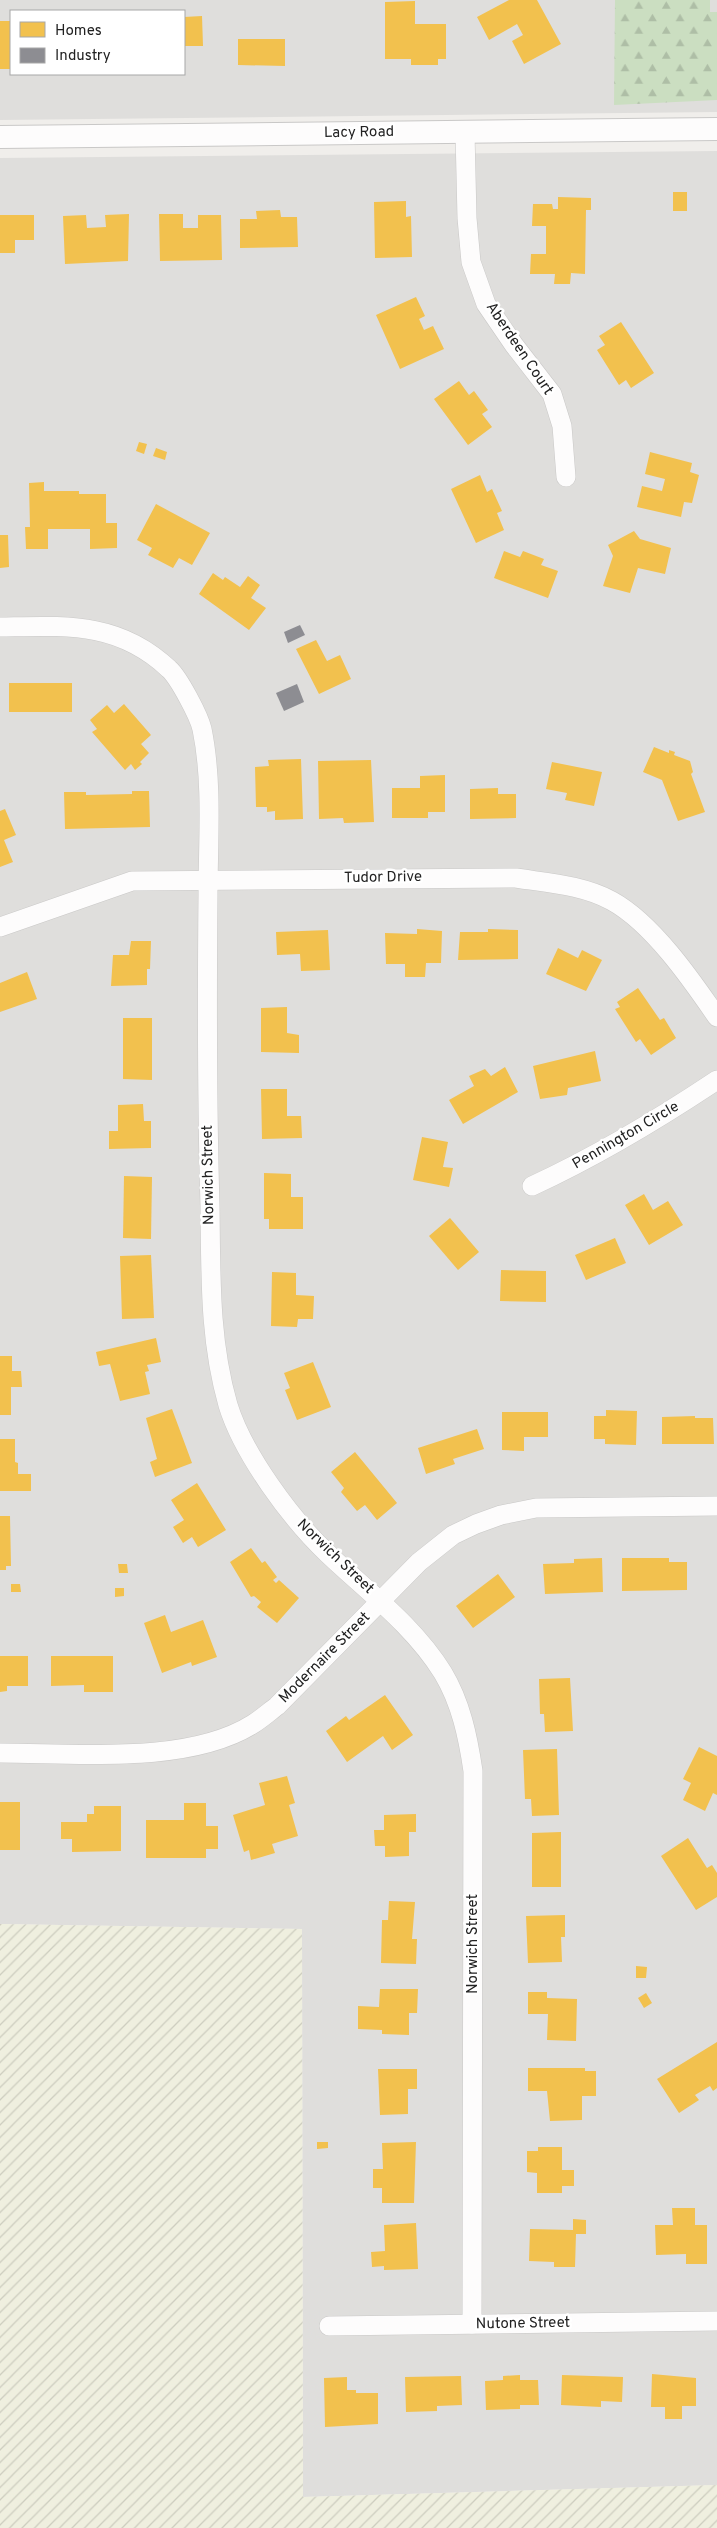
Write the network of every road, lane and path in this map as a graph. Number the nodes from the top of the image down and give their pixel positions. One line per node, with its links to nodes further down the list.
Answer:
1 (717, 129): 2 (street, Lacy Road)
2 (465, 132): 3 (street, Lacy Road); 4 (street, Aberdeen Court)
3 (0, 137)
4 (566, 477)
5 (0, 627): 6 (street, Norwich Street)
6 (208, 880): 7 (street, Tudor Drive); 8 (street, Tudor Drive); 12 (street, Norwich Street)
7 (0, 927)
8 (717, 1017)
9 (717, 1080): 10 (street, Pennington Circle)
10 (532, 1186)
11 (717, 1506): 12 (street, Modernaire Street)
12 (381, 1602): 13 (street, Modernaire Street); 15 (street, Norwich Street)
13 (0, 1753)
14 (717, 2321): 15 (street, Nutone Street)
15 (472, 2324): 16 (street, Nutone Street)
16 (328, 2326)

